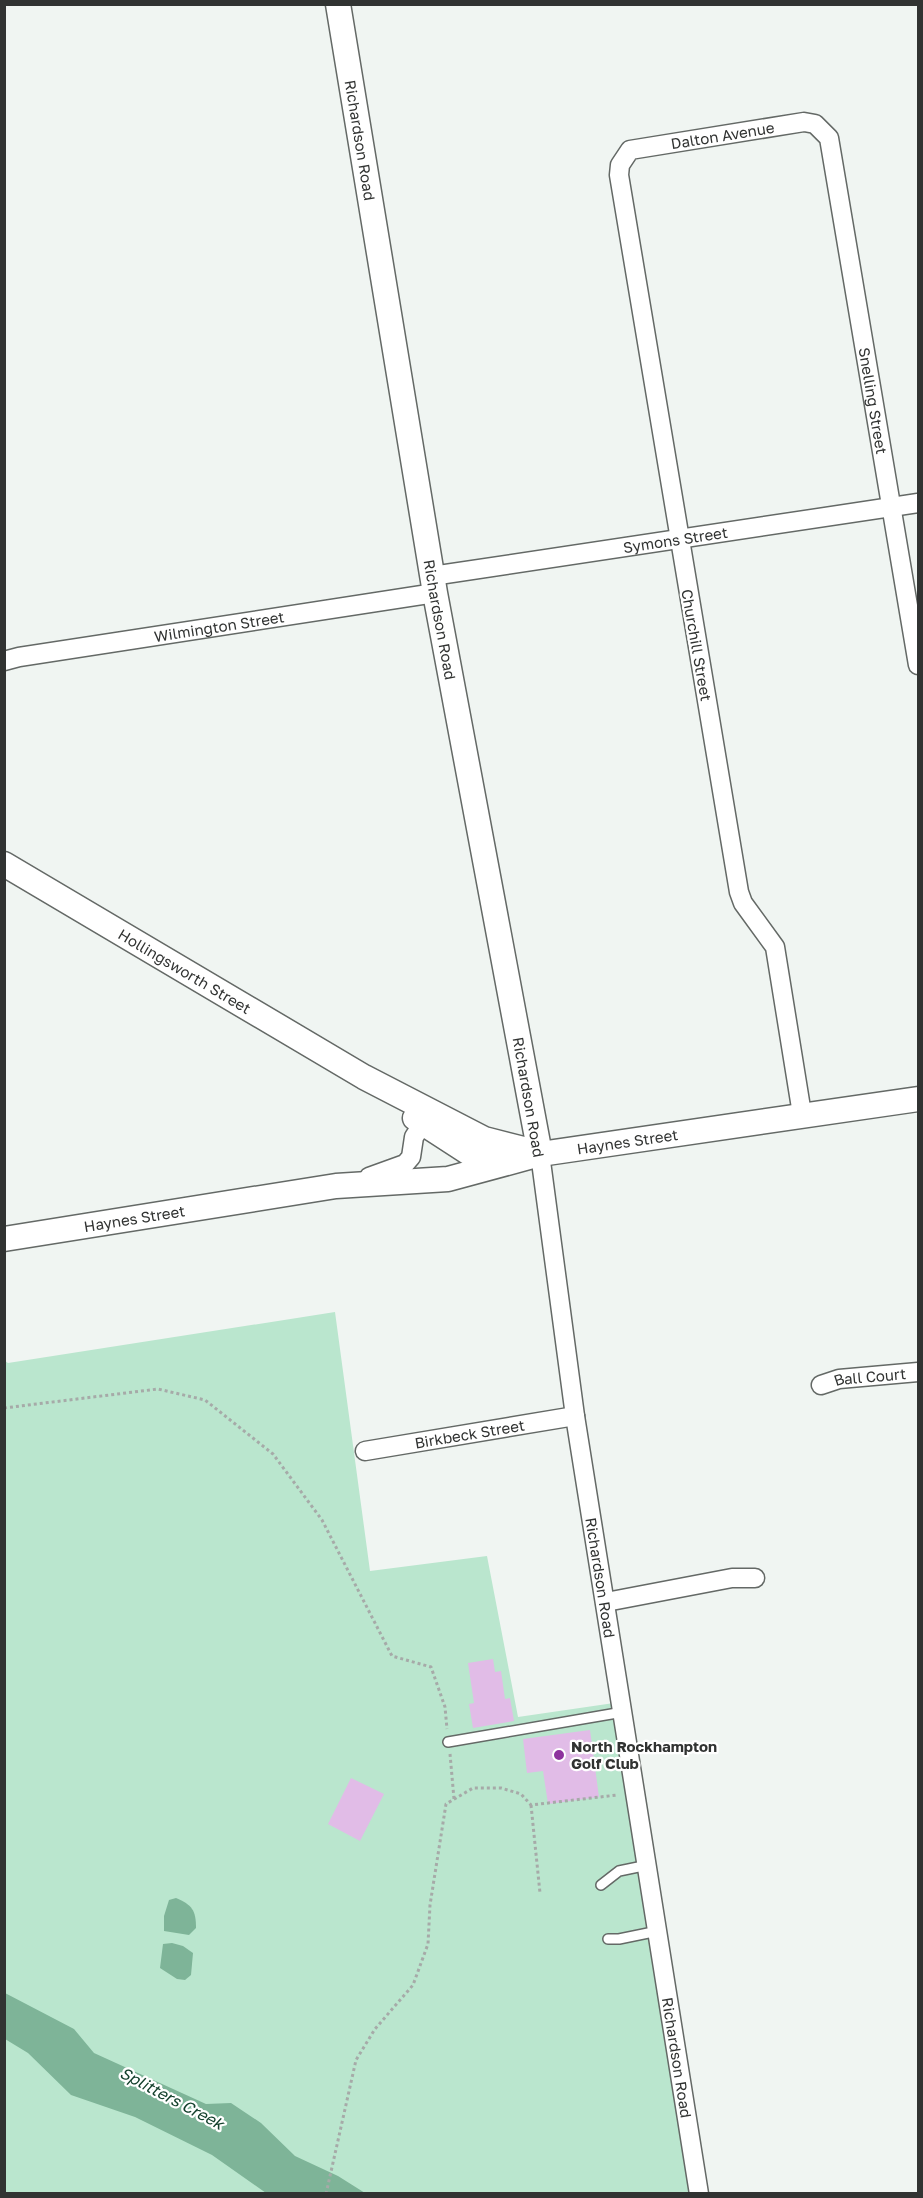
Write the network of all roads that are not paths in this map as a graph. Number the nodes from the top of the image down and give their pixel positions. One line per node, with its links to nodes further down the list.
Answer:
1 (338, 4): 7 (street, Richardson Road)
2 (829, 138): 3 (street, Dalton Avenue); 5 (street, Snelling Street)
3 (620, 165): 6 (street, Churchill Street)
4 (918, 503): 5 (street, Symons Street)
5 (892, 507): 6 (street, Symons Street); 9 (street, Snelling Street)
6 (679, 538): 7 (street, Symons Street); 12 (street, Churchill Street)
7 (433, 585): 8 (street, Wilmington Street); 14 (street, Richardson Road)
8 (4, 661)
9 (918, 665)
10 (4, 864): 13 (street, Hollingsworth Street)
11 (918, 1100): 12 (street, Haynes Street)
12 (802, 1114): 14 (street, Haynes Street)
13 (427, 1117): 14 (street, Hollingsworth Street); 15 (street, Hollingsworth Street); 16 (street, Haynes Street)
14 (540, 1154): 15 (street, Haynes Street); 20 (street, Richardson Road)
15 (500, 1163): 16 (street, Haynes Street)
16 (336, 1186): 17 (street, Haynes Street)
17 (4, 1239)
18 (918, 1372): 19 (street, Ball Court)
19 (821, 1384)
20 (574, 1416): 21 (street, Birkbeck Street); 23 (street, Richardson Road)
21 (365, 1451)
22 (755, 1578): 23 (street)
23 (606, 1602): 24 (street, Richardson Road)
24 (623, 1712): 25 (lane); 26 (street, Richardson Road)
25 (448, 1742)
26 (648, 1865): 27 (lane); 28 (street, Richardson Road)
27 (601, 1885)
28 (658, 1932): 29 (lane); 30 (street, Richardson Road)
29 (608, 1939)
30 (699, 2193)

